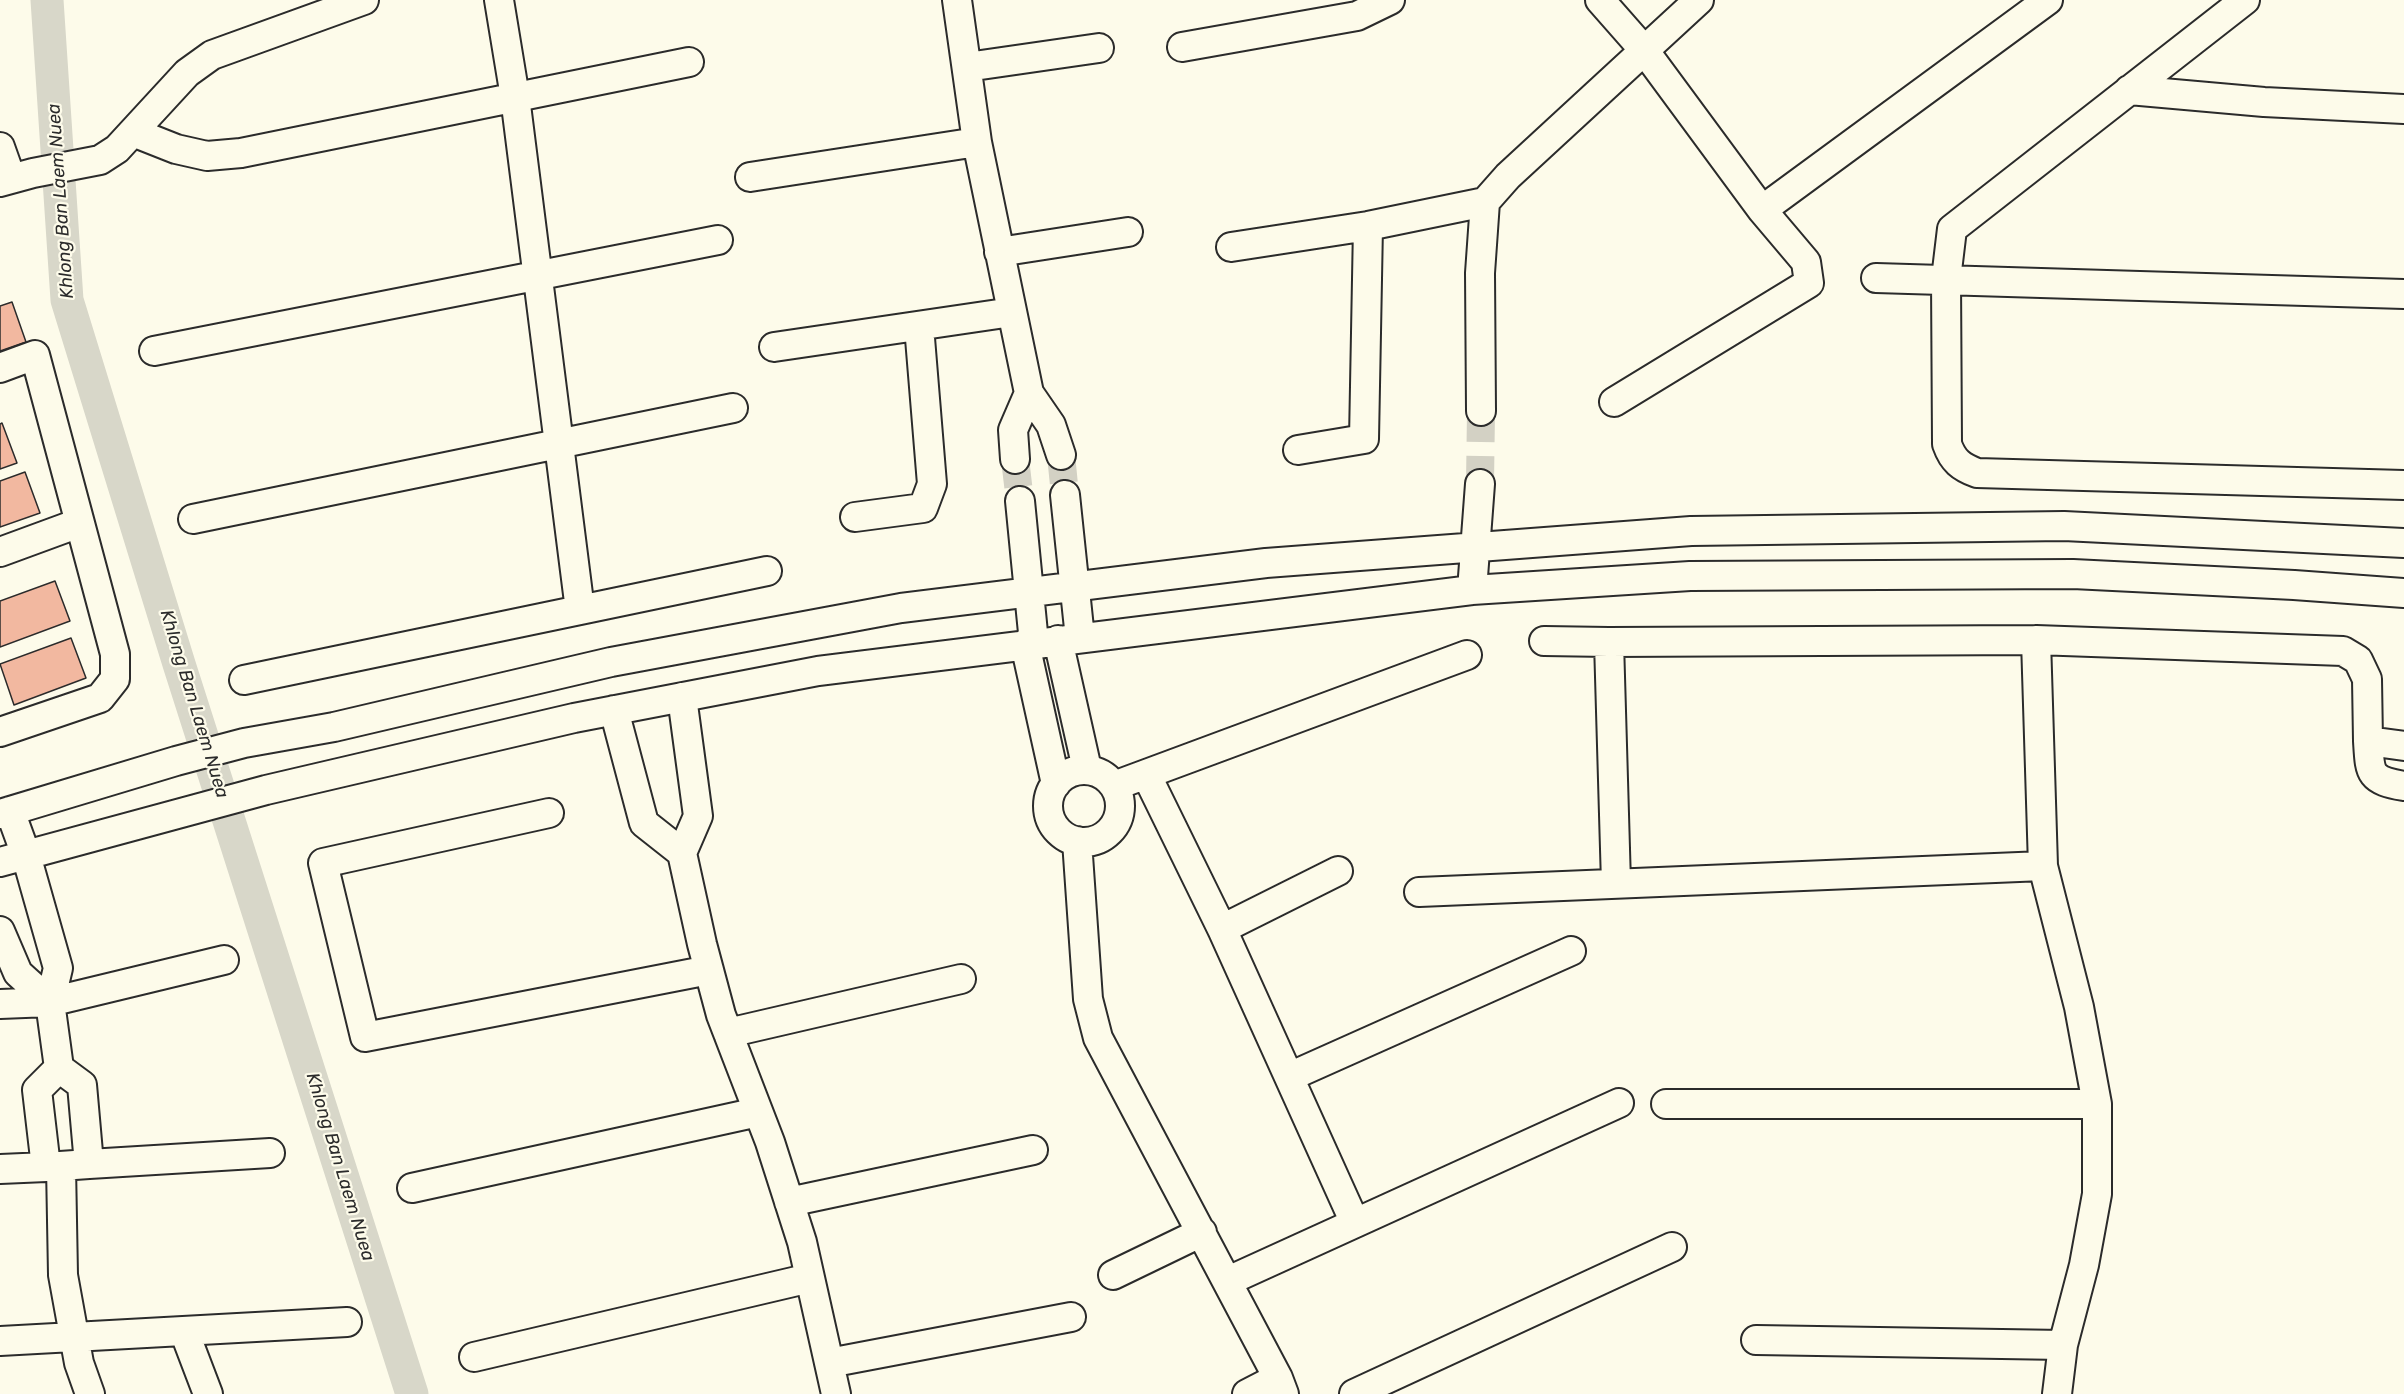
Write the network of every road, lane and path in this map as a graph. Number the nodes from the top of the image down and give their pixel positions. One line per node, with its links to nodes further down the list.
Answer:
1 (364, 0): 17 (street)
2 (499, 0): 15 (street)
3 (957, 0): 13 (street)
4 (1390, 0): 9 (street)
5 (1600, 0): 11 (street)
6 (1699, 0): 11 (street)
7 (2048, 0): 23 (street)
8 (2245, 0): 14 (street)
9 (1182, 47)
10 (1100, 48): 13 (street)
11 (1644, 50): 22 (street); 23 (street)
12 (689, 62): 15 (street)
13 (967, 67): 18 (street)
14 (2129, 90): 16 (street); 31 (street)
15 (515, 98): 17 (street); 29 (street)
16 (2404, 109)
17 (133, 132): 21 (street)
18 (977, 142): 20 (street); 28 (street)
19 (0, 147): 21 (street)
20 (750, 177)
21 (15, 178)
22 (1485, 202): 24 (street); 41 (street)
23 (1762, 210): 39 (street)
24 (1368, 226): 27 (street); 43 (street)
25 (1128, 232): 28 (street)
26 (718, 240): 29 (street)
27 (1231, 247)
28 (999, 252): 33 (street)
29 (538, 276): 36 (street); 42 (street)
30 (1876, 278): 31 (street)
31 (1946, 279): 32 (street); 47 (street)
32 (2404, 294)
33 (1012, 312): 34 (street); 38 (street)
34 (919, 326): 35 (street); 50 (street)
35 (774, 347)
36 (154, 351)
37 (0, 368): 52 (street)
38 (1029, 393): 44 (street); 45 (street)
39 (1614, 402)
40 (733, 408): 42 (street)
41 (1481, 411)
42 (559, 444): 51 (street); 61 (street)
43 (1298, 450)
44 (1061, 455)
45 (1015, 459)
46 (1480, 484): 54 (street)
47 (2404, 485)
48 (1065, 495): 57 (street)
49 (1020, 501): 59 (street)
50 (855, 517)
51 (194, 519)
52 (79, 523): 55 (street); 70 (street)
53 (2404, 543): 54 (street)
54 (1476, 548): 57 (street); 58 (street)
55 (0, 552)
56 (767, 571): 61 (street)
57 (1076, 585): 59 (street); 63 (street)
58 (1472, 590): 60 (street); 63 (street)
59 (1028, 592): 63 (street); 78 (street)
60 (2404, 593)
61 (580, 610): 67 (street)
62 (2036, 640): 65 (street); 71 (street); 83 (street)
63 (1049, 641): 68 (street); 73 (street); 75 (street)
64 (1544, 641): 65 (street)
65 (1609, 642): 85 (street)
66 (1467, 655): 74 (street)
67 (244, 680)
68 (682, 697): 69 (street); 81 (street)
69 (614, 710): 81 (street); 82 (street)
70 (0, 732)
71 (2368, 741): 72 (street); 77 (street)
72 (2404, 746)
73 (1087, 769): 75 (street); 76 (street)
74 (1146, 774): 76 (street); 87 (street)
75 (1056, 783): 80 (street)
76 (1114, 786): 80 (street)
77 (2404, 786)
78 (5, 812): 82 (street)
79 (549, 813): 91 (street)
80 (1077, 841): 110 (street)
81 (682, 853): 91 (street)
82 (13, 859): 93 (street)
83 (2043, 866): 85 (street); 100 (street)
84 (1338, 871): 87 (street)
85 (1616, 883): 86 (street)
86 (1419, 892)
87 (1222, 929): 97 (street)
88 (0, 931): 93 (street)
89 (1571, 951): 97 (street)
90 (224, 960): 93 (street)
91 (709, 970): 95 (street)
92 (961, 979): 95 (street)
93 (51, 1002): 94 (street); 96 (street)
94 (0, 1004)
95 (728, 1034): 101 (street)
96 (59, 1068): 104 (street); 105 (street)
97 (1289, 1077): 109 (street)
98 (1619, 1103): 109 (street)
99 (1666, 1104): 100 (street)
100 (2097, 1104): 121 (street)
101 (758, 1112): 107 (street); 108 (street)
102 (1033, 1150): 108 (street)
103 (270, 1153): 104 (street)
104 (89, 1164): 105 (street)
105 (54, 1167): 106 (street); 118 (street)
106 (0, 1169)
107 (412, 1188)
108 (789, 1202): 113 (street)
109 (1355, 1223): 114 (street)
110 (1202, 1232): 112 (street); 114 (street)
111 (1672, 1247): 129 (street)
112 (1113, 1275)
113 (810, 1278): 122 (street); 123 (street)
114 (1228, 1281): 124 (street)
115 (1071, 1317): 123 (street)
116 (347, 1322): 117 (street)
117 (184, 1331): 118 (street); 126 (street)
118 (75, 1337): 120 (street); 125 (street)
119 (1756, 1340): 121 (street)
120 (0, 1341)
121 (2063, 1345): 130 (street)
122 (474, 1357)
123 (829, 1363): 127 (street)
124 (1281, 1386): 128 (street)
125 (90, 1394)
126 (208, 1394)
127 (836, 1394)
128 (1247, 1394)
129 (1354, 1394)
130 (2057, 1394)

